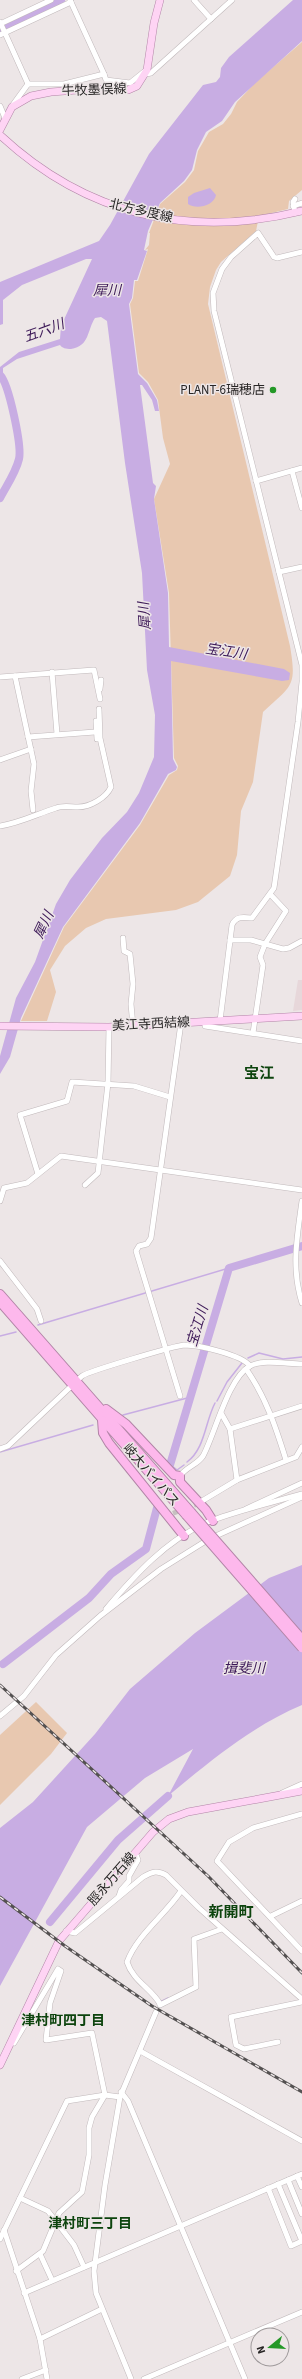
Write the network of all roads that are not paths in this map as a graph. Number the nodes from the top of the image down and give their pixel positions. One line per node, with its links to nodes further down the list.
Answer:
1 (51, 0): 7 (street)
2 (194, 0): 6 (street)
3 (232, 0): 6 (street)
4 (70, 1): 7 (street); 9 (street)
5 (157, 1): 8 (main road)
6 (211, 19): 8 (street)
7 (2, 28): 10 (street)
8 (146, 72): 9 (street); 12 (main road, 牛牧墨俣線)
9 (104, 74): 10 (street)
10 (28, 84): 12 (street)
11 (0, 106): 13 (street)
12 (12, 107): 13 (main road, 牛牧墨俣線)
13 (5, 118): 14 (main road, 牛牧墨俣線)
14 (0, 130)
15 (0, 135): 18 (main road, 北方多度線)
16 (295, 199): 18 (street)
17 (302, 204): 18 (street)
18 (297, 210)
19 (302, 252): 22 (street)
20 (302, 468): 21 (street)
21 (292, 471): 22 (street); 23 (street)
22 (256, 481): 25 (street)
23 (302, 508)
24 (302, 567): 25 (street)
25 (279, 572): 26 (street)
26 (302, 665): 31 (street)
27 (52, 672): 28 (street); 32 (street); 36 (street)
28 (16, 676): 29 (street); 37 (street)
29 (0, 677)
30 (101, 680): 32 (street)
31 (302, 681): 33 (street)
32 (100, 699): 34 (street)
33 (301, 704): 43 (street)
34 (99, 709): 35 (street); 39 (street)
35 (95, 732): 36 (street); 39 (street)
36 (57, 734): 37 (street)
37 (28, 737): 38 (street)
38 (31, 749): 40 (street); 41 (street)
39 (104, 756): 42 (street)
40 (0, 760)
41 (34, 810)
42 (0, 826)
43 (270, 894): 45 (street); 47 (street)
44 (123, 938): 54 (street)
45 (230, 940): 47 (street); 50 (street)
46 (302, 941): 47 (street)
47 (265, 944): 49 (street)
48 (302, 1016): 49 (main road, 美江寺西結線)
49 (254, 1020): 50 (main road, 美江寺西結線); 56 (street)
50 (220, 1021): 51 (main road, 美江寺西結線)
51 (205, 1022): 52 (main road, 美江寺西結線); 56 (street)
52 (181, 1023): 54 (main road, 美江寺西結線); 59 (street)
53 (3, 1025): 55 (main road, 美江寺西結線)
54 (133, 1026): 55 (main road, 美江寺西結線)
55 (109, 1027): 58 (street)
56 (253, 1033): 57 (street)
57 (302, 1041)
58 (108, 1083): 59 (street); 60 (street); 62 (street)
59 (170, 1097): 61 (street)
60 (99, 1161): 61 (street); 62 (street); 63 (street)
61 (160, 1170): 64 (street); 72 (street)
62 (38, 1174): 65 (street)
63 (85, 1185)
64 (302, 1190)
65 (0, 1201)
66 (302, 1202): 70 (street)
67 (0, 1261): 71 (street)
68 (0, 1294): 75 (highway, 岐大バイパス)
69 (0, 1302): 75 (highway, 岐大バイパス)
70 (302, 1303)
71 (41, 1321)
72 (166, 1350): 74 (street); 75 (street); 76 (street)
73 (302, 1364): 74 (street)
74 (248, 1368): 79 (street); 80 (street)
75 (75, 1384): 78 (highway, 岐大バイパス); 81 (highway, 岐大バイパス); 84 (street)
76 (180, 1396)
77 (302, 1406): 80 (street)
78 (100, 1407): 86 (highway); 92 (highway, 岐大バイパス)
79 (221, 1413): 82 (street); 86 (street)
80 (272, 1416): 82 (street); 85 (street)
81 (102, 1420): 92 (highway, 岐大バイパス); 94 (highway)
82 (230, 1429): 87 (street)
83 (302, 1447): 85 (street)
84 (0, 1449)
85 (286, 1460): 87 (street)
86 (180, 1476): 93 (highway)
87 (237, 1480): 90 (street)
88 (302, 1483): 91 (street)
89 (302, 1496): 91 (street); 95 (street)
90 (202, 1501)
91 (240, 1513): 93 (street)
92 (188, 1514): 96 (highway, 岐大バイパス, bridge); 97 (highway, 岐大バイパス, bridge)
93 (213, 1521): 94 (street)
94 (184, 1536): 95 (street)
95 (100, 1616): 98 (street)
96 (302, 1639)
97 (302, 1648)
98 (0, 1716)
99 (302, 1784): 101 (street)
100 (302, 1791): 101 (main road, 脛永万石線)
101 (278, 1796): 103 (main road, 脛永万石線)
102 (302, 1814): 107 (street)
103 (135, 1852): 105 (street); 109 (main road, 脛永万石線)
104 (182, 1892): 105 (street); 108 (street); 108 (street)
105 (119, 1896): 109 (street)
106 (302, 1901): 107 (street)
107 (271, 1916): 110 (street)
108 (222, 1929): 111 (street)
109 (66, 1931): 115 (main road, 脛永万石線)
110 (302, 1951)
111 (302, 2000): 113 (street)
112 (156, 2012): 114 (street)
113 (278, 2042)
114 (140, 2051): 116 (street); 118 (street)
115 (1, 2064): 117 (street)
116 (121, 2094): 117 (street); 127 (street); 132 (street)
117 (105, 2095): 124 (street); 126 (street)
118 (302, 2141)
119 (300, 2175): 120 (street); 122 (street)
120 (288, 2180): 121 (street); 125 (street)
121 (278, 2184): 123 (street); 130 (street)
122 (302, 2187)
123 (268, 2188): 127 (street); 130 (street)
124 (20, 2198): 126 (street); 128 (street)
125 (302, 2214)
126 (56, 2221): 131 (street); 133 (street)
127 (181, 2225): 132 (street); 140 (street)
128 (4, 2230): 129 (street); 134 (street)
129 (0, 2239)
130 (302, 2241)
131 (40, 2254): 134 (street); 135 (street)
132 (94, 2262): 133 (street); 137 (street)
133 (84, 2266): 135 (street)
134 (16, 2271): 136 (street)
135 (52, 2280): 136 (street)
136 (24, 2293): 139 (street)
137 (102, 2309): 139 (street); 144 (street)
138 (302, 2312): 140 (street)
139 (40, 2339): 141 (street)
140 (230, 2343): 145 (street); 146 (street)
141 (46, 2370): 142 (street); 143 (street)
142 (22, 2379)
143 (47, 2379)
144 (131, 2379)
145 (144, 2379)
146 (245, 2379)

